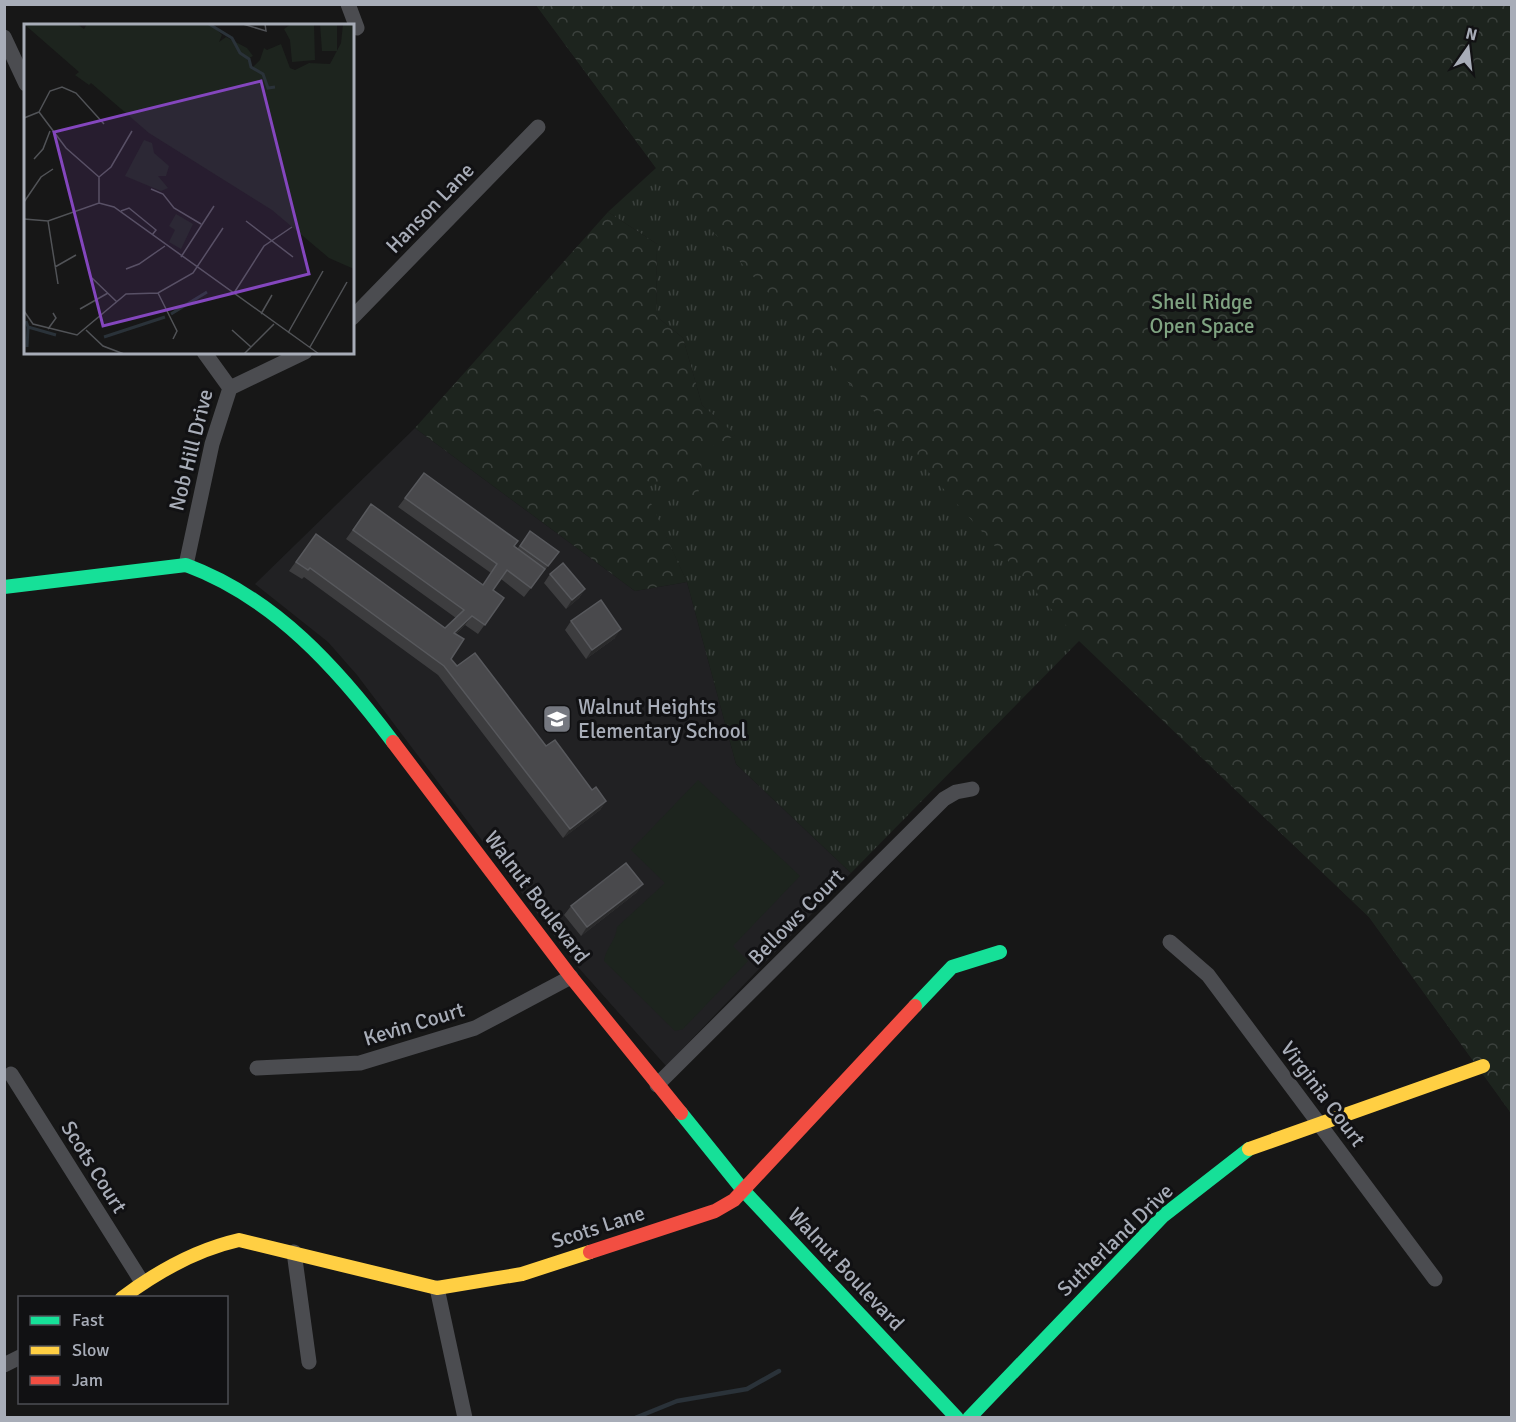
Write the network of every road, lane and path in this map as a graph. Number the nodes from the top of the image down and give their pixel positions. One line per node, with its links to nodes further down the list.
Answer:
1 (348, 4): 2 (street)
2 (357, 28)
3 (4, 37): 4 (street)
4 (24, 80)
5 (538, 127): 6 (street, Hanson Lane)
6 (354, 316)
7 (205, 354): 9 (street, Nob Hill Drive)
8 (301, 354): 9 (street)
9 (230, 388): 10 (street, Nob Hill Drive)
10 (186, 565): 11 (street, Walnut Boulevard); 15 (street, Walnut Boulevard)
11 (4, 587)
12 (972, 789): 19 (street, Bellows Court)
13 (1170, 942): 20 (street, Virginia Court)
14 (1000, 952): 21 (street, Scots Lane)
15 (571, 977): 17 (street, Kevin Court); 19 (street, Walnut Boulevard)
16 (1483, 1066): 20 (street, Sutherland Drive)
17 (257, 1068)
18 (11, 1074): 24 (street, Scots Court)
19 (657, 1085): 21 (street, Walnut Boulevard)
20 (1318, 1123): 23 (street, Virginia Court); 32 (street, Sutherland Drive)
21 (743, 1190): 25 (street, Scots Lane); 31 (street, Walnut Boulevard)
22 (294, 1252): 24 (street, Scots Lane); 25 (street, Scots Lane); 28 (street)
23 (1435, 1279)
24 (142, 1282): 26 (street, Scots Lane)
25 (437, 1288): 30 (street)
26 (124, 1296)
27 (18, 1359): 29 (street)
28 (309, 1362)
29 (4, 1365)
30 (465, 1418)
31 (957, 1418)
32 (969, 1418)

